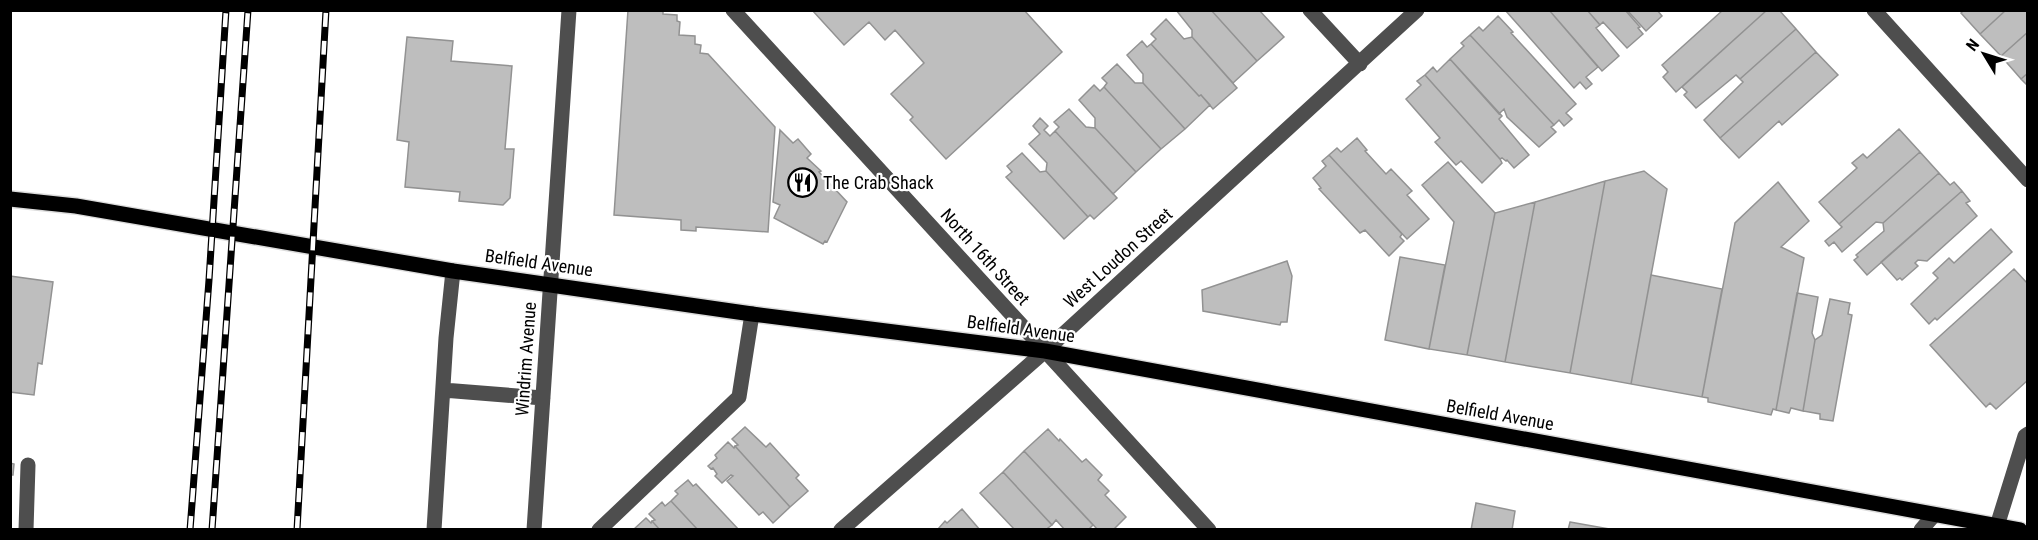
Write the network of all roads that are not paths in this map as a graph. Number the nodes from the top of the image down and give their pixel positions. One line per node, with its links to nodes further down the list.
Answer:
1 (569, 10): 10 (street, Windrim Avenue)
2 (733, 10): 12 (street, North 16th Street)
3 (1310, 10): 6 (street)
4 (1417, 10): 6 (street, West Loudon Street)
5 (1874, 10): 7 (street)
6 (1360, 64): 12 (street, West Loudon Street)
7 (2028, 180)
8 (10, 199): 9 (main road, Belfield Avenue)
9 (453, 271): 10 (main road, Belfield Avenue); 13 (street)
10 (550, 284): 11 (main road, Belfield Avenue); 14 (street, Windrim Avenue)
11 (752, 314): 12 (main road, Belfield Avenue); 22 (street)
12 (1045, 351): 17 (main road, Belfield Avenue); 23 (street, West Loudon Street); 24 (street, North 16th Street)
13 (443, 390): 14 (street); 20 (street)
14 (543, 398): 21 (street, Windrim Avenue)
15 (2028, 434): 18 (street)
16 (28, 465): 19 (street)
17 (1934, 515): 18 (main road, Belfield Avenue); 25 (street)
18 (1997, 526): 26 (main road, Belfield Avenue)
19 (26, 530)
20 (434, 530)
21 (534, 530)
22 (599, 530)
23 (840, 530)
24 (1209, 530)
25 (1921, 530)
26 (2020, 530)

